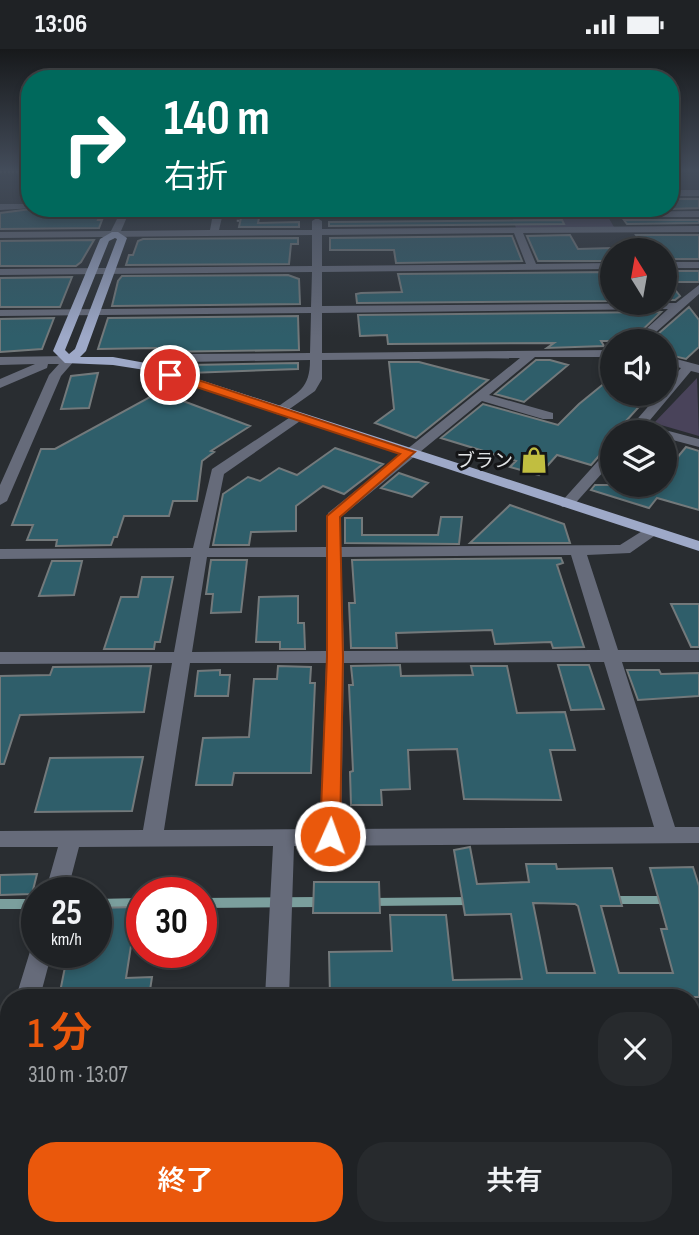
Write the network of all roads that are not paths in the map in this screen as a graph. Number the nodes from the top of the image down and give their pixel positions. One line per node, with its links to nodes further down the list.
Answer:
1 (118, 226): 11 (street)
2 (216, 226): 10 (street)
3 (316, 226): 9 (street)
4 (514, 226): 8 (street)
5 (620, 226): 6 (street)
6 (622, 229): 7 (street); 8 (street)
7 (699, 229)
8 (516, 230): 9 (street); 16 (street)
9 (316, 232): 10 (street); 17 (street)
10 (214, 233): 11 (street)
11 (115, 234): 12 (street); 18 (main road); 19 (main road)
12 (0, 235)
13 (677, 265): 14 (street)
14 (699, 265)
15 (600, 266): 16 (street)
16 (532, 267): 17 (street)
17 (317, 269): 19 (street); 24 (street)
18 (93, 270): 19 (street); 20 (street); 25 (main road)
19 (110, 270): 26 (main road)
20 (0, 272)
21 (699, 288): 22 (street)
22 (680, 305): 23 (street); 24 (street); 28 (street)
23 (699, 308)
24 (317, 310): 26 (street); 31 (street)
25 (75, 312): 26 (street); 27 (street); 33 (main road)
26 (94, 312): 33 (main road)
27 (0, 313)
28 (653, 329)
29 (600, 353): 30 (street)
30 (531, 355): 31 (street); 39 (street)
31 (317, 356): 36 (street); 40 (street)
32 (52, 360): 33 (street); 34 (street); 38 (street)
33 (69, 360): 36 (main road); 48 (street)
34 (0, 361)
35 (677, 363): 37 (street)
36 (147, 367): 40 (main road)
37 (694, 368): 43 (street)
38 (0, 384)
39 (479, 396): 42 (street); 46 (street)
40 (281, 411): 41 (main road)
41 (298, 416): 46 (main road); 53 (street)
42 (548, 416)
43 (645, 420)
44 (677, 437): 45 (street)
45 (699, 443)
46 (409, 452): 49 (main road); 54 (street)
47 (600, 467): 49 (street)
48 (0, 501)
49 (567, 504): 50 (main road)
50 (652, 531): 51 (main road); 52 (street)
51 (699, 546)
52 (578, 551): 54 (street); 56 (street)
53 (200, 553): 54 (street); 55 (street); 59 (street)
54 (333, 553): 58 (street)
55 (0, 554)
56 (612, 656): 57 (street); 58 (street); 61 (street)
57 (699, 656)
58 (335, 657): 59 (street); 63 (street)
59 (183, 658): 60 (street); 65 (street)
60 (0, 659)
61 (667, 834): 62 (street); 63 (street)
62 (699, 835)
63 (330, 836): 66 (street)
64 (71, 838): 65 (street); 67 (street); 68 (street)
65 (152, 838): 66 (street)
66 (284, 838): 71 (street)
67 (0, 839)
68 (60, 877)
69 (36, 968): 70 (street)
70 (30, 989)
71 (277, 989)

